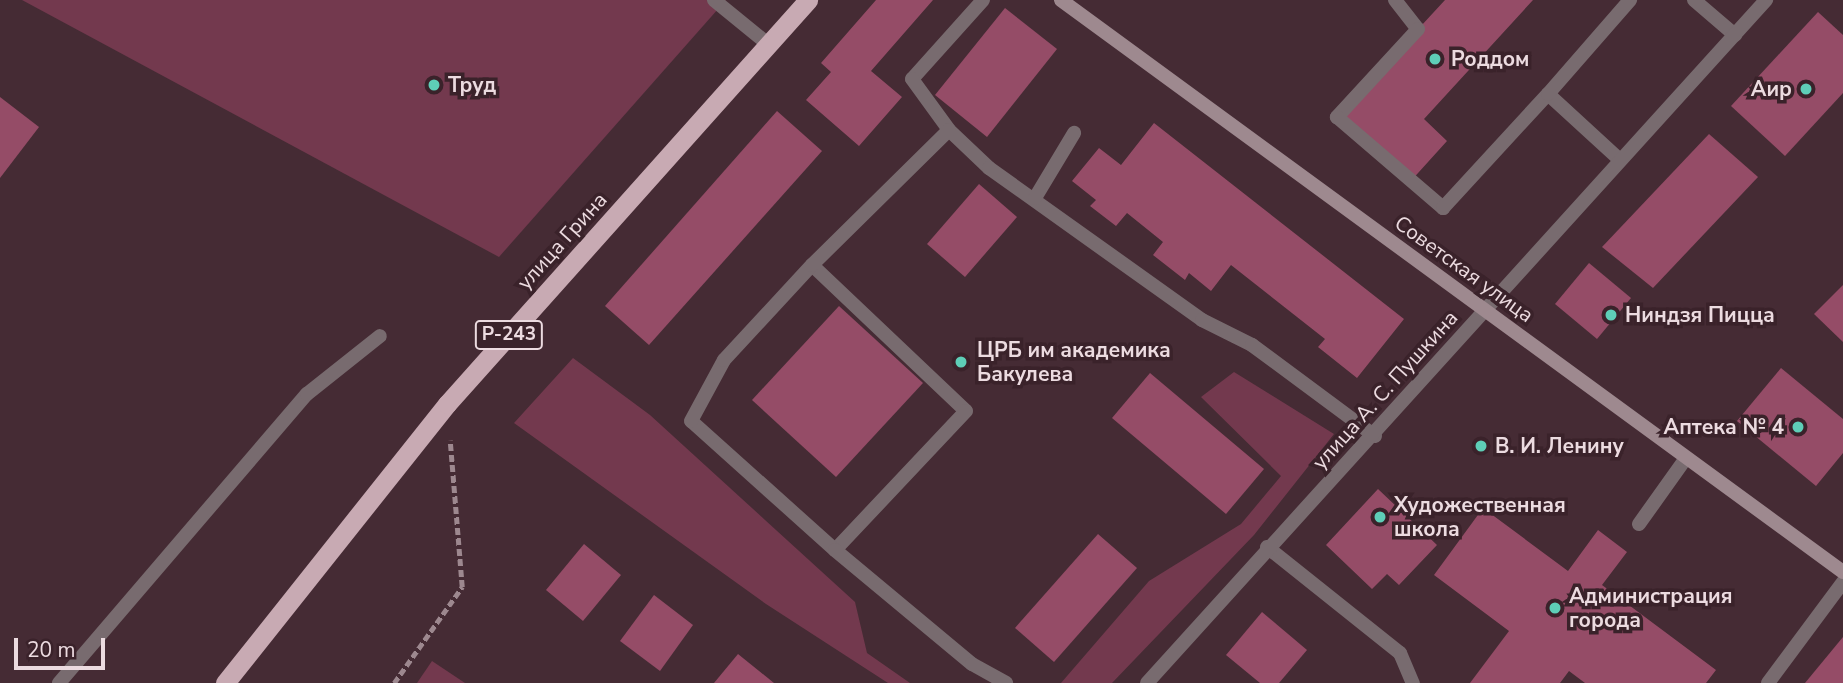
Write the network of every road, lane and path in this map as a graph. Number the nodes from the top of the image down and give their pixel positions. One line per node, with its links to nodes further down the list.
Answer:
1 (714, 0): 10 (street)
2 (808, 0): 10 (highway, улица Грина / Р-243)
3 (983, 0): 12 (street)
4 (1061, 0): 17 (main road, Советская улица)
5 (1395, 0): 11 (street)
6 (1630, 0): 11 (street)
7 (1693, 0): 9 (street)
8 (1766, 0): 9 (street, улица А. С. Пушкина)
9 (1735, 35): 14 (street, улица А. С. Пушкина)
10 (768, 44): 19 (highway, улица Грина / Р-243)
11 (1548, 94): 14 (street)
12 (949, 130): 15 (street); 16 (street)
13 (1074, 133): 15 (street)
14 (1619, 159): 17 (street, улица А. С. Пушкина)
15 (1035, 198): 20 (street)
16 (812, 265): 24 (street); 24 (street)
17 (1486, 311): 20 (street, улица А. С. Пушкина); 21 (main road, Советская улица)
18 (380, 336): 27 (street)
19 (447, 404): 28 (highway, улица Грина / Р-243); 29 (path)
20 (1375, 436): 23 (street, улица А. С. Пушкина)
21 (1686, 458): 22 (street); 25 (main road, Советская улица)
22 (1639, 524)
23 (1267, 547): 31 (street, улица А. С. Пушкина); 32 (street)
24 (835, 550): 30 (street)
25 (1843, 572)
26 (1843, 582): 33 (street)
27 (59, 683)
28 (225, 683)
29 (394, 683)
30 (1006, 683)
31 (1147, 683)
32 (1413, 683)
33 (1768, 683)

